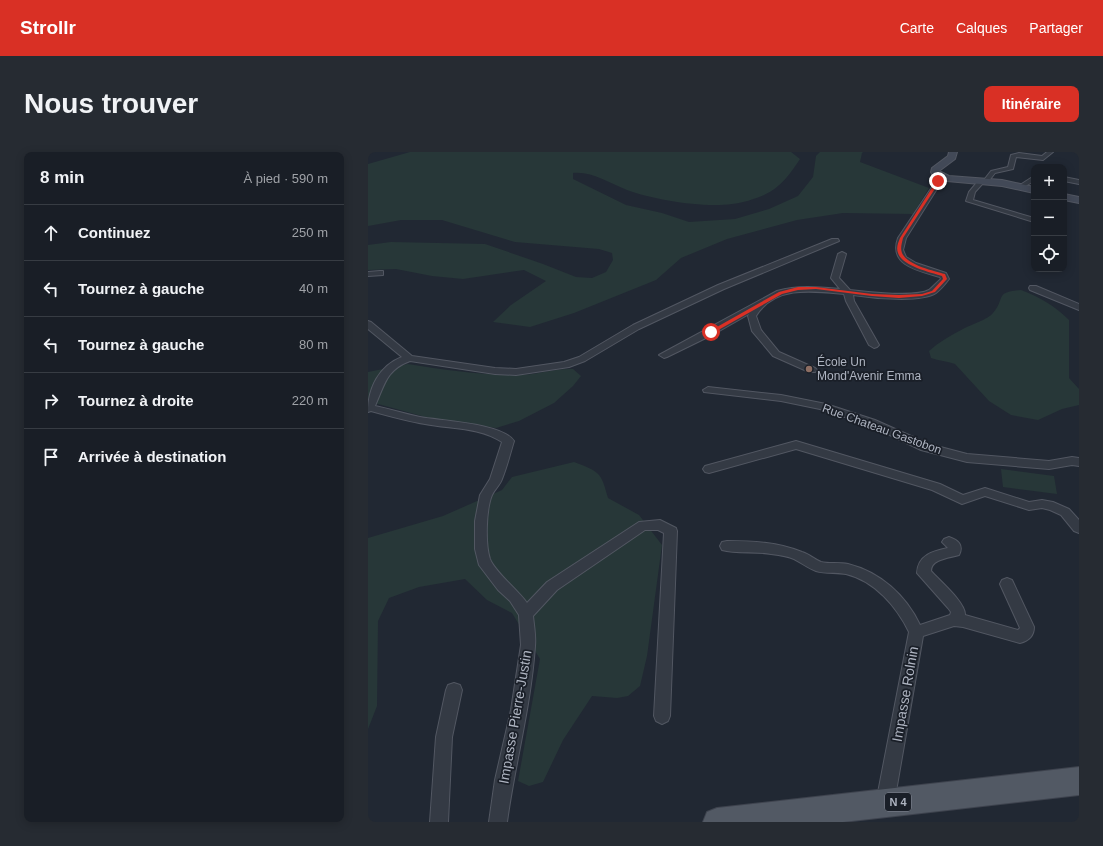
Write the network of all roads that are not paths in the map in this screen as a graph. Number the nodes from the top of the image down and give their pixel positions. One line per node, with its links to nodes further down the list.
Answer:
1 (953, 152): 3 (street)
2 (1050, 152): 6 (street)
3 (942, 176): 6 (street); 18 (street)
4 (1031, 180): 8 (street)
5 (1067, 180): 7 (street)
6 (983, 181): 8 (street); 12 (street)
7 (1079, 182)
8 (1020, 187): 9 (street)
9 (1031, 189)
10 (1067, 198): 11 (street)
11 (1079, 200)
12 (1031, 219)
13 (836, 241): 24 (street)
14 (842, 254): 18 (street)
15 (380, 273): 16 (street)
16 (368, 274)
17 (1033, 288): 20 (street)
18 (848, 292): 19 (street); 22 (street)
19 (758, 306): 23 (street); 25 (street)
20 (1079, 307)
21 (368, 324): 24 (street)
22 (874, 345)
23 (664, 355)
24 (409, 358): 27 (street)
25 (812, 370)
26 (708, 390): 28 (street, Rue Chateau Gastobon)
27 (369, 409): 34 (street)
28 (1079, 462)
29 (709, 469): 30 (street)
30 (1079, 528)
31 (949, 542): 35 (street)
32 (727, 546): 36 (street)
33 (1007, 584): 35 (street, Impasse Rolnin)
34 (526, 614): 38 (street); 42 (street, Impasse Pierre-Justin)
35 (957, 620): 36 (street, Impasse Rolnin)
36 (916, 632): 40 (street, Impasse Rolnin)
37 (454, 690): 41 (street)
38 (662, 716)
39 (1079, 781): 40 (main road, N 4)
40 (885, 803): 43 (main road, N 4)
41 (439, 822)
42 (498, 822)
43 (717, 822)

